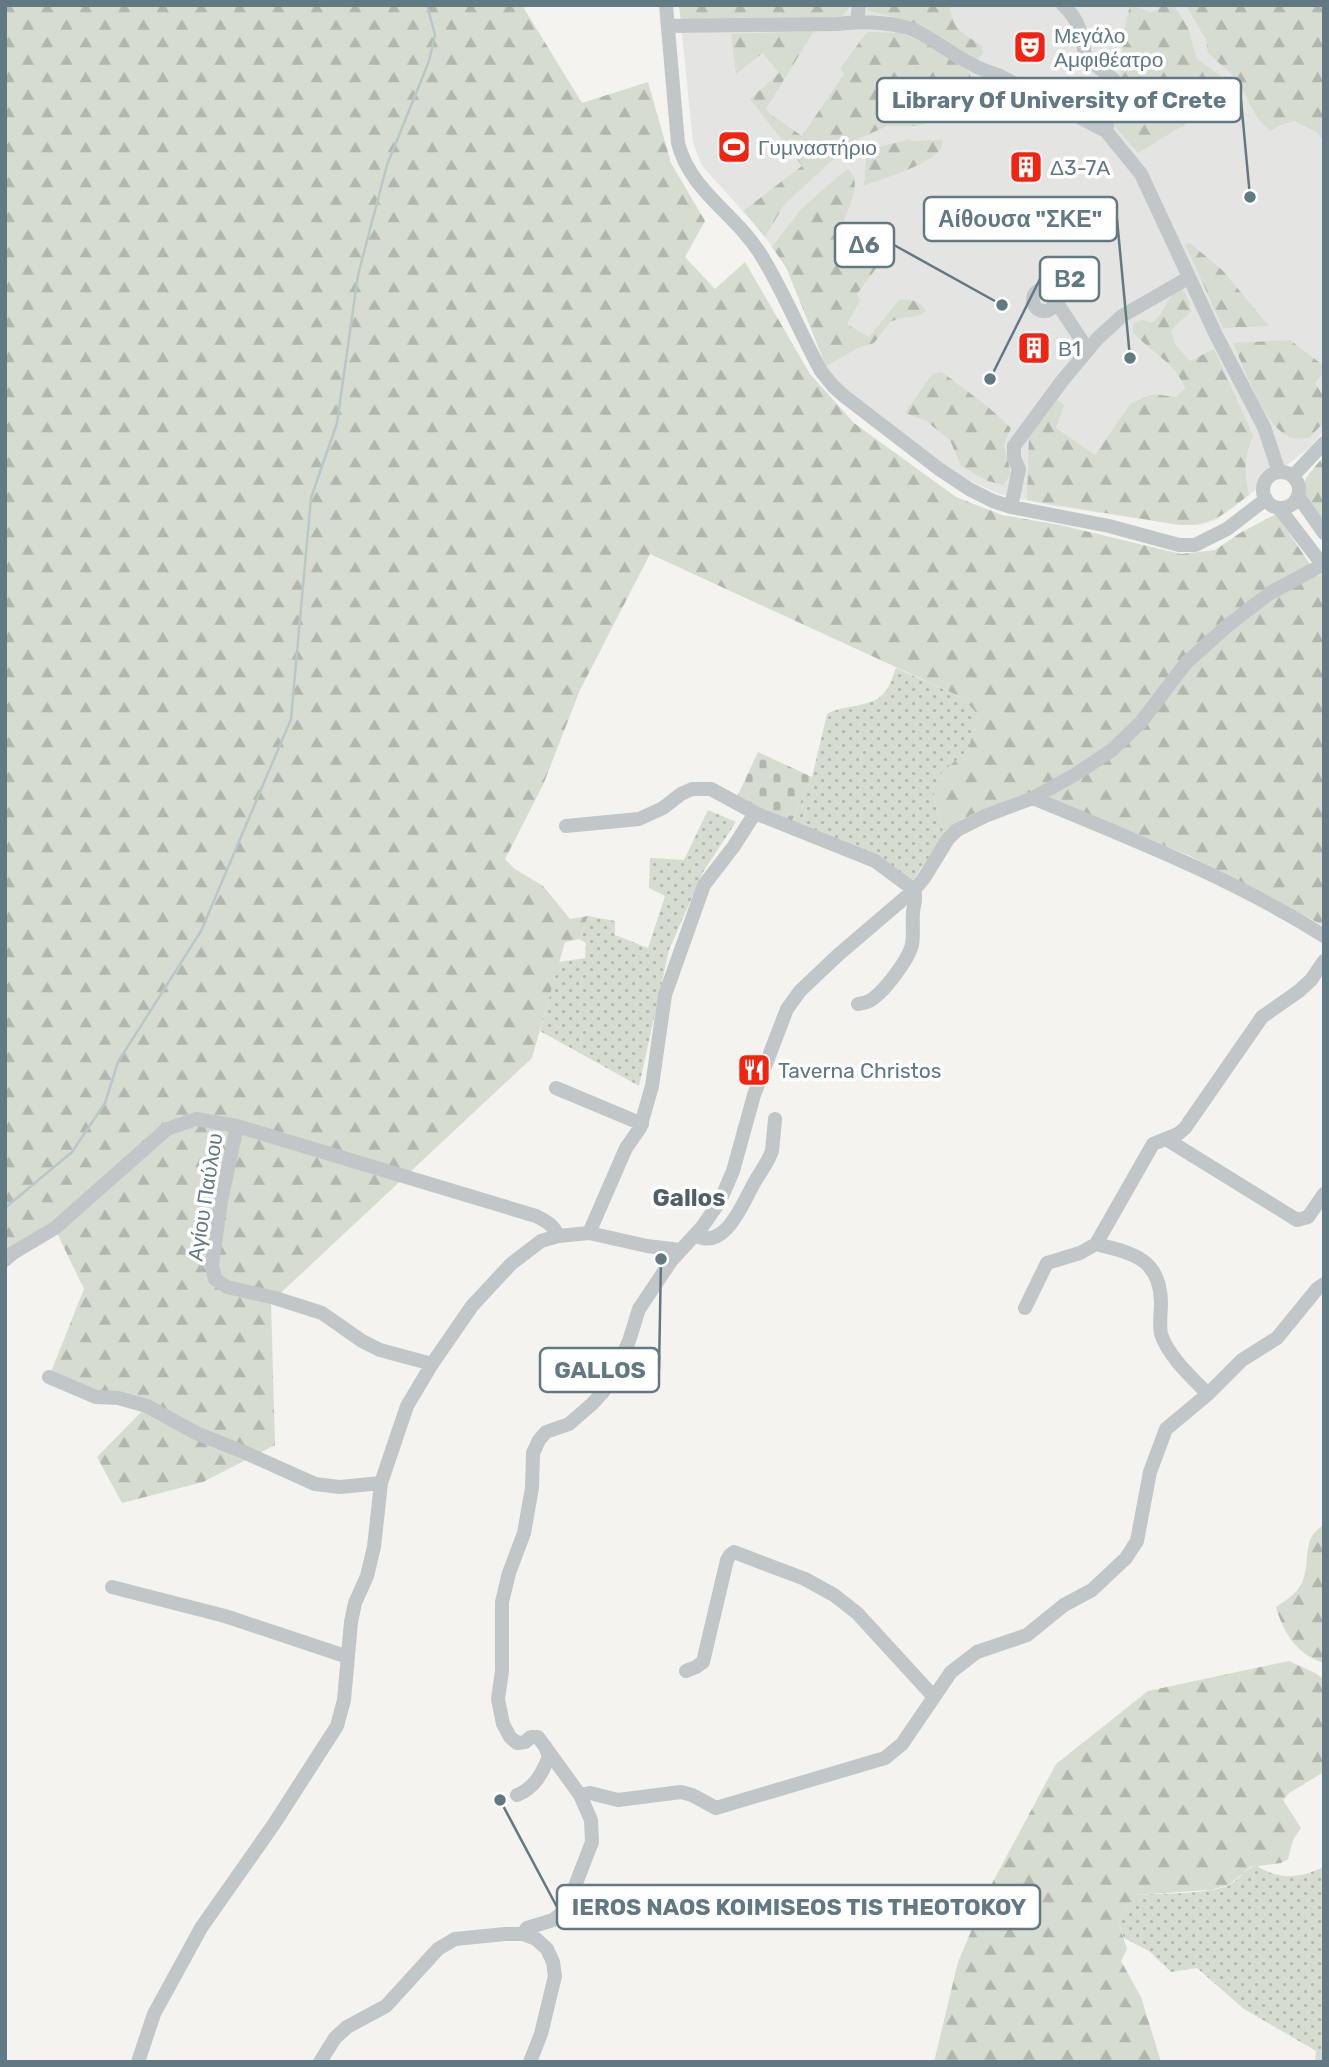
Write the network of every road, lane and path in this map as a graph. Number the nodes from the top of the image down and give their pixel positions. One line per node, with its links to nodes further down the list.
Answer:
1 (666, 5): 5 (street)
2 (859, 5): 4 (street)
3 (1063, 5): 6 (street)
4 (857, 21): 5 (street); 6 (street)
5 (668, 26): 14 (street)
6 (1106, 131): 7 (street)
7 (1188, 278): 9 (street); 11 (street)
8 (1055, 300): 9 (street)
9 (1088, 349): 14 (street)
10 (1324, 443): 11 (street)
11 (1286, 474): 12 (street); 13 (street)
12 (1298, 496): 15 (street); 16 (street)
13 (1266, 499): 14 (street); 15 (street)
14 (1011, 507)
15 (1279, 508): 17 (street)
16 (1324, 533)
17 (1323, 564): 18 (street)
18 (1032, 798): 21 (street); 22 (street)
19 (755, 813): 20 (street); 21 (street); 27 (street)
20 (566, 826)
21 (914, 891): 24 (street); 32 (street)
22 (1324, 936)
23 (1324, 961): 29 (street)
24 (858, 1004)
25 (556, 1088): 27 (street)
26 (775, 1119): 32 (street)
27 (642, 1124): 31 (street)
28 (237, 1126): 33 (street); 36 (street, Αγίου Παύλου); 39 (street, Αγίου Παύλου)
29 (1166, 1139): 30 (street); 34 (street)
30 (1324, 1194)
31 (589, 1233): 33 (street); 35 (street)
32 (695, 1235): 35 (street)
33 (558, 1236): 39 (street)
34 (1096, 1244): 38 (street); 41 (street)
35 (680, 1250): 47 (street)
36 (5, 1260)
37 (1324, 1284): 41 (street)
38 (1025, 1308)
39 (432, 1364): 42 (street)
40 (49, 1377): 42 (street)
41 (1208, 1394): 46 (street)
42 (381, 1483): 44 (street)
43 (112, 1587): 44 (street)
44 (348, 1657): 51 (street)
45 (686, 1671): 46 (street)
46 (934, 1697): 49 (street)
47 (543, 1742): 48 (street); 49 (street)
48 (517, 1795)
49 (580, 1795): 50 (street)
50 (523, 1934): 52 (street); 53 (street)
51 (138, 2062)
52 (320, 2062)
53 (530, 2062)

